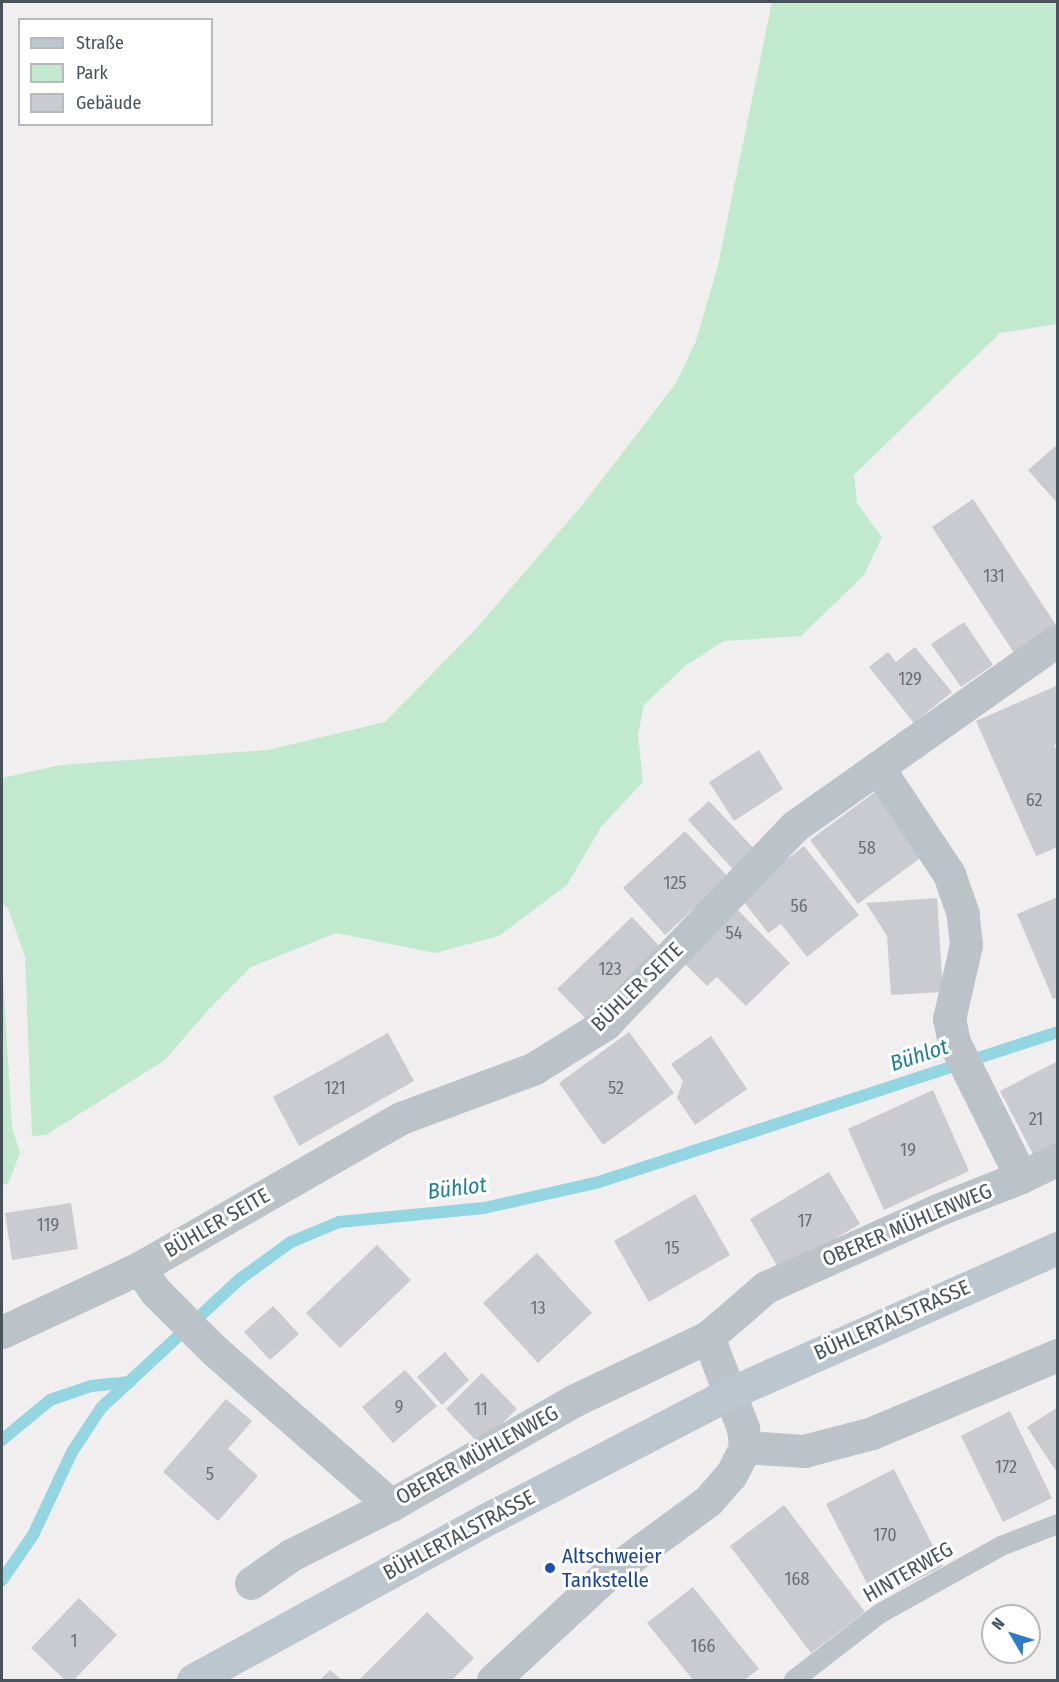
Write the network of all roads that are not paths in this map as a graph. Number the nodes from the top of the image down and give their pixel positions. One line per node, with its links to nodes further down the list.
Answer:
1 (1058, 640): 2 (street, BÜHLER SEITE)
2 (879, 769): 4 (street, OBERER MÜHLENWEG); 6 (street, BÜHLER SEITE)
3 (1058, 1159): 4 (street, OBERER MÜHLENWEG)
4 (1020, 1177): 8 (street, OBERER MÜHLENWEG)
5 (1058, 1248): 10 (main road, BÜHLERTALSTRASSE)
6 (147, 1279): 7 (street, BÜHLER SEITE); 12 (street, OBERER MÜHLENWEG)
7 (2, 1332)
8 (708, 1337): 10 (street); 12 (street, OBERER MÜHLENWEG)
9 (1058, 1355): 11 (street)
10 (728, 1394): 11 (street); 15 (main road, BÜHLERTALSTRASSE)
11 (745, 1447): 16 (street)
12 (390, 1505): 14 (street)
13 (1058, 1524): 17 (lane, HINTERWEG)
14 (251, 1582)
15 (193, 1680)
16 (493, 1680)
17 (794, 1680)

